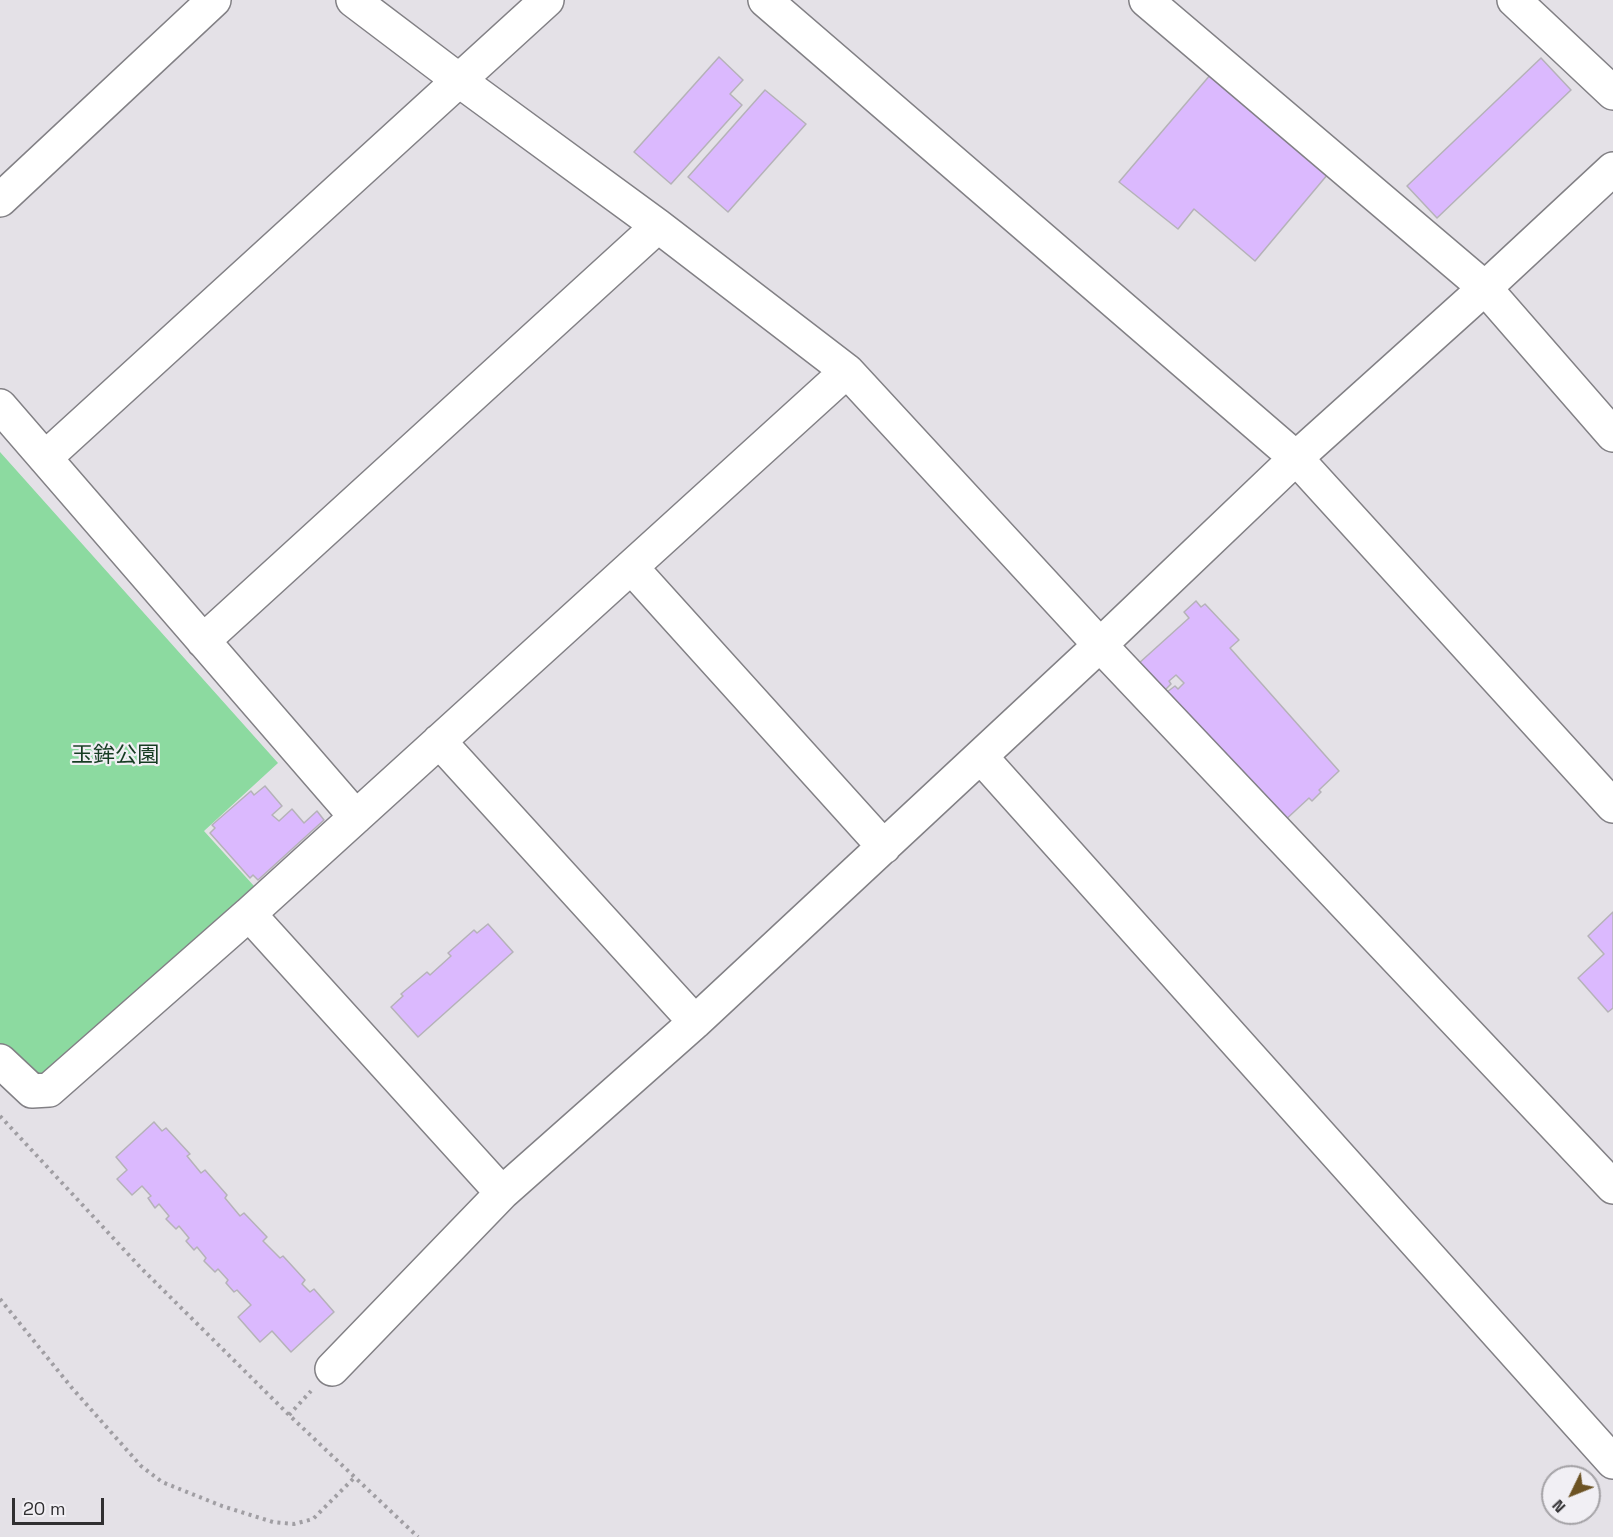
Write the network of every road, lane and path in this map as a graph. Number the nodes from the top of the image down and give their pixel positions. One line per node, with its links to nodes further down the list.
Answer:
1 (214, 0): 10 (street)
2 (353, 0): 7 (street)
3 (547, 0): 7 (street)
4 (765, 0): 17 (street)
5 (1146, 0): 12 (street)
6 (1514, 0): 8 (street)
7 (460, 81): 11 (street); 16 (street)
8 (1613, 93)
9 (1613, 169): 12 (street)
10 (0, 200)
11 (658, 226): 13 (street); 19 (street)
12 (1485, 288): 15 (street); 17 (street)
13 (847, 371): 18 (street); 20 (street)
14 (0, 406): 16 (street)
15 (1613, 435)
16 (45, 458): 19 (street)
17 (1296, 458): 20 (street); 23 (street)
18 (631, 567): 21 (street); 25 (street)
19 (203, 641): 24 (street)
20 (1100, 645): 22 (street); 30 (street)
21 (440, 741): 24 (street); 27 (street)
22 (981, 757): 25 (street); 34 (street)
23 (1613, 806)
24 (356, 817): 26 (street)
25 (884, 847): 27 (street)
26 (249, 914): 28 (street); 31 (street)
27 (695, 1022): 31 (street)
28 (0, 1061)
29 (1, 1119): 35 (path)
30 (1613, 1187)
31 (502, 1193): 33 (street)
32 (0, 1299): 35 (path)
33 (332, 1369)
34 (1613, 1462)
35 (355, 1478): 36 (path)
36 (418, 1537)

